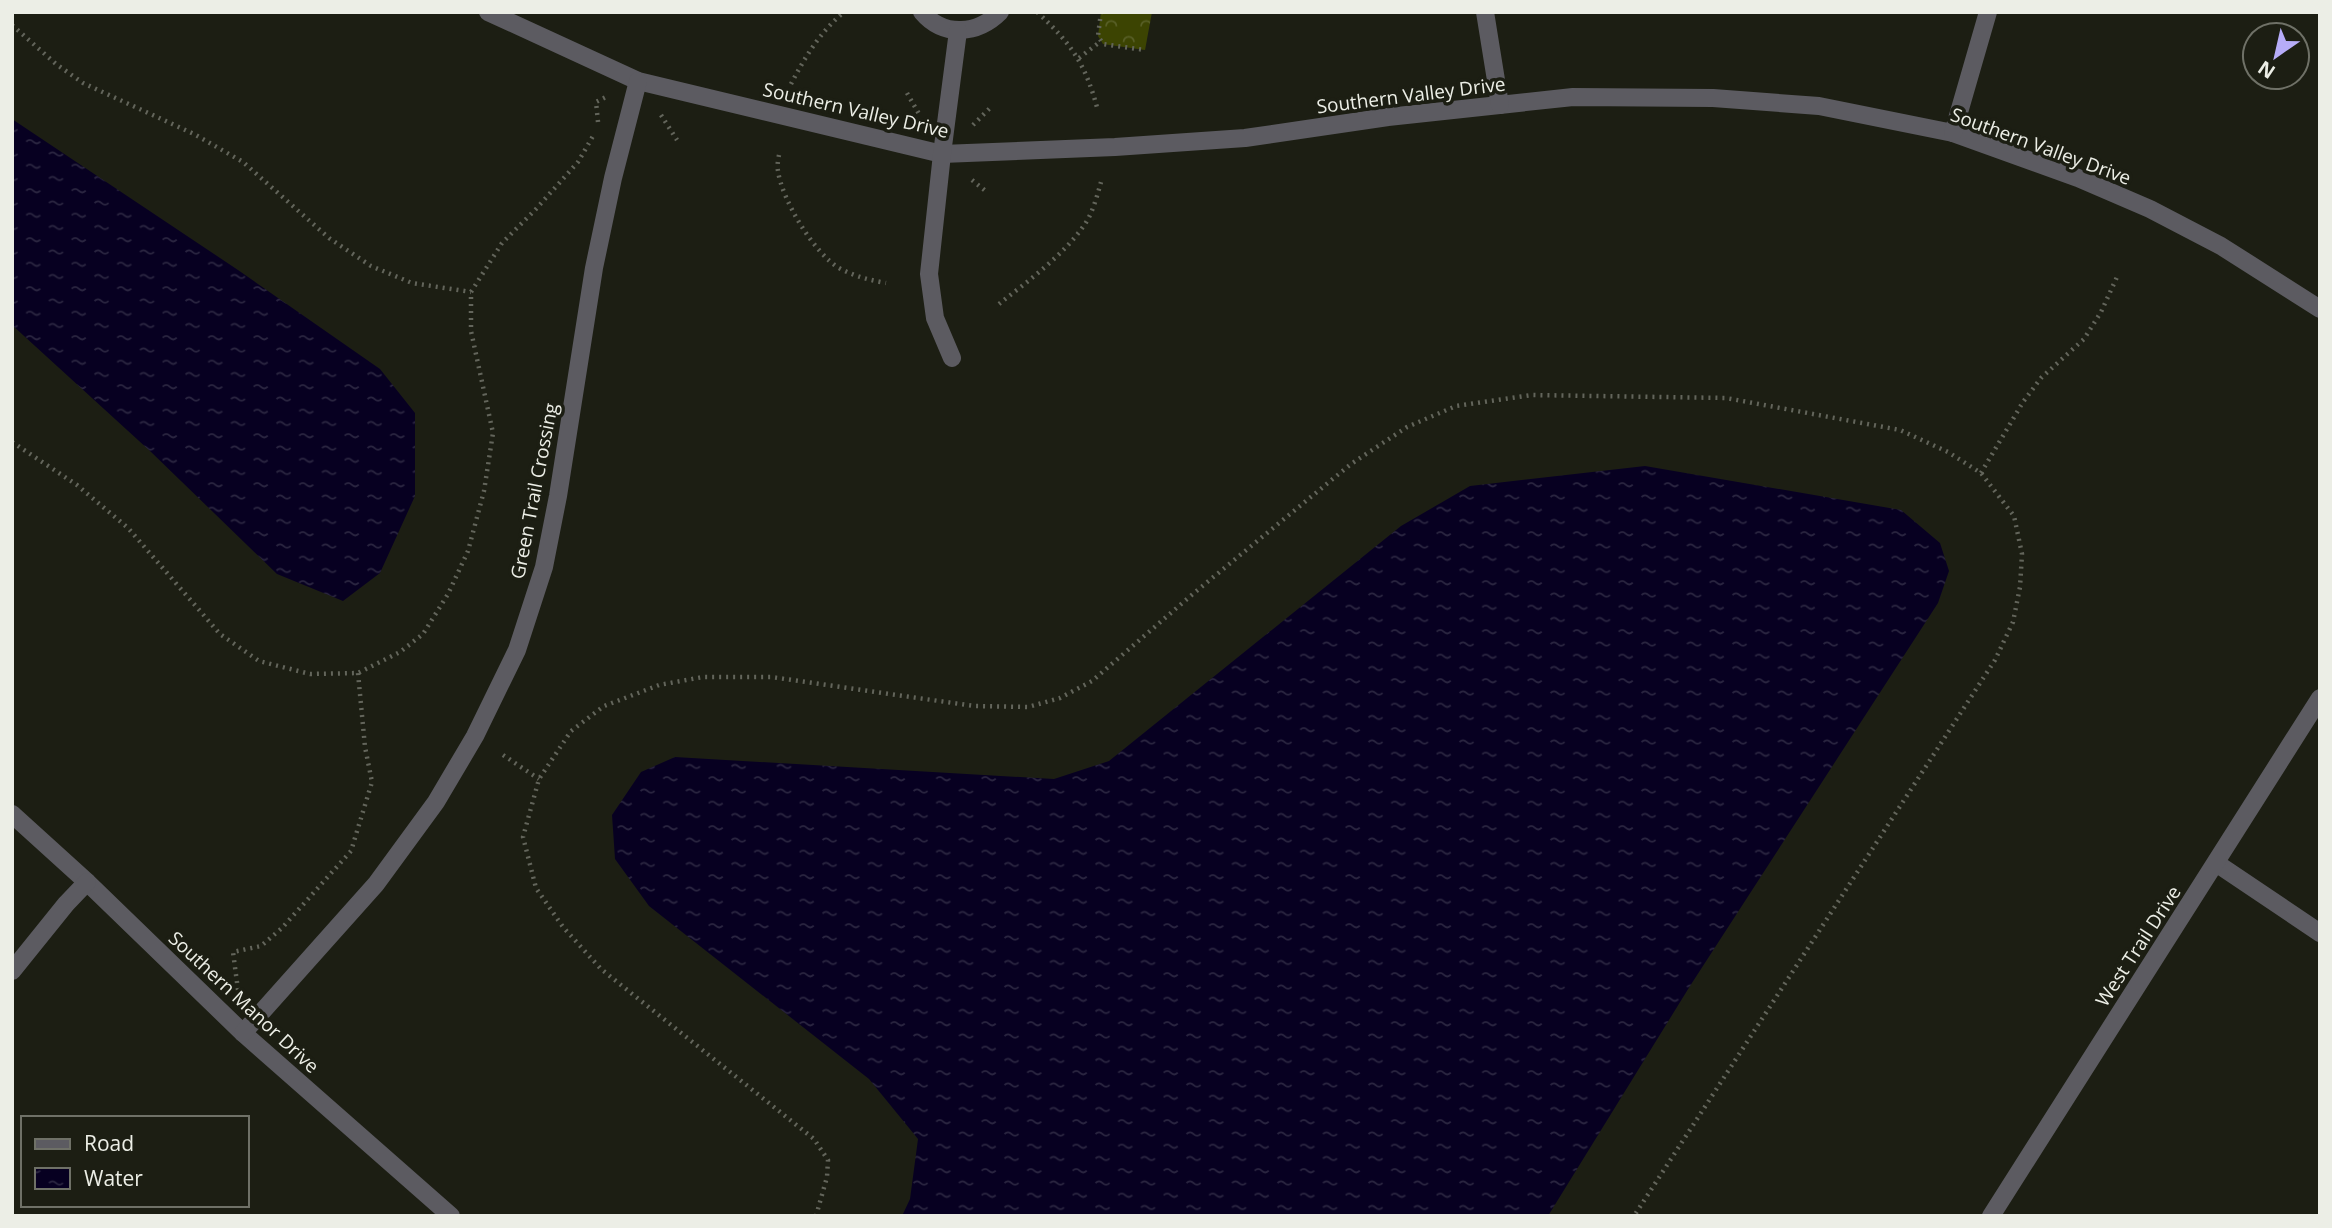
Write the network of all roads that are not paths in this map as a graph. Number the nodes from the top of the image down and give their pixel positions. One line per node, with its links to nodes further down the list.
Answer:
1 (488, 12): 7 (street, Southern Valley Drive)
2 (922, 12): 6 (street)
3 (1000, 12): 6 (street)
4 (1485, 12): 8 (street)
5 (1988, 12): 9 (street)
6 (958, 31): 10 (street)
7 (638, 81): 10 (street, Southern Valley Drive); 19 (street, Green Trail Crossing)
8 (1500, 105): 9 (street, Southern Valley Drive); 10 (street, Southern Valley Drive)
9 (1953, 133): 11 (street, Southern Valley Drive)
10 (942, 154): 12 (street)
11 (2320, 309)
12 (951, 358)
13 (2320, 698): 15 (street, West Trail Drive)
14 (12, 814): 16 (street, Southern Manor Drive)
15 (2216, 863): 17 (street); 21 (street, West Trail Drive)
16 (87, 882): 18 (street); 19 (street, Southern Manor Drive)
17 (2320, 933)
18 (12, 971)
19 (243, 1033): 20 (street, Southern Manor Drive)
20 (440, 1212)
21 (1991, 1216)

